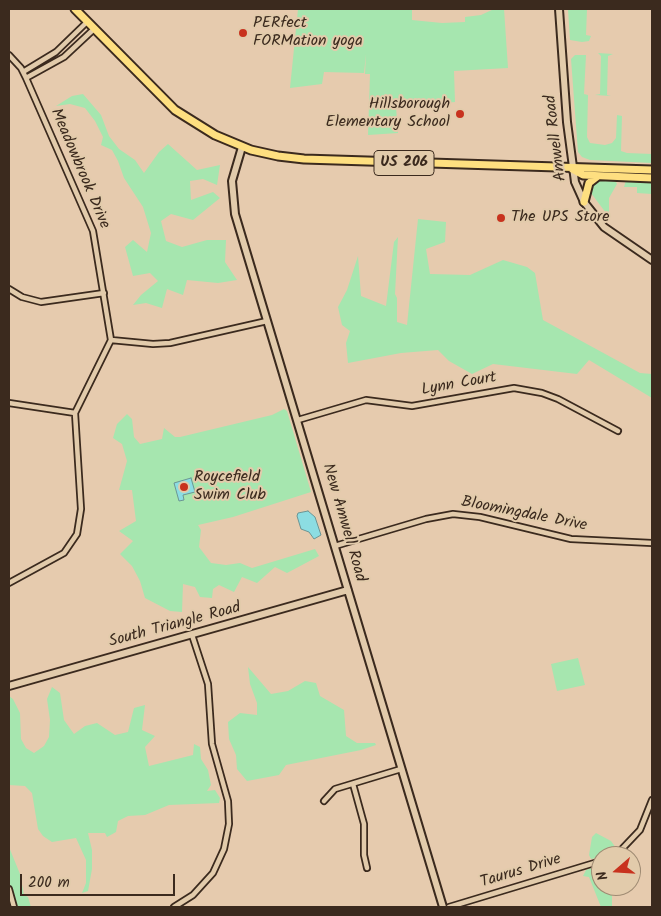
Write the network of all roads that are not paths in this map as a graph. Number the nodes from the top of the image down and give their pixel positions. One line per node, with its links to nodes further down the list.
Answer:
1 (75, 9): 3 (main road, US 206)
2 (559, 9): 9 (street, Amwell Road)
3 (88, 22): 4 (main road, US 206); 6 (street)
4 (94, 29): 7 (street); 8 (main road, US 206)
5 (9, 55): 6 (street, Meadowbrook Drive)
6 (23, 72): 7 (street, Meadowbrook Drive)
7 (26, 78): 16 (street, Meadowbrook Drive)
8 (242, 147): 9 (main road, US 206); 17 (street, New Amwell Road)
9 (572, 169): 10 (main road, US 206); 11 (main road, US 206); 13 (street, Amwell Road)
10 (652, 170)
11 (598, 176): 12 (main road, US 206); 13 (main road)
12 (652, 178)
13 (584, 202): 14 (street, Amwell Road)
14 (652, 260)
15 (9, 289): 16 (street)
16 (104, 293): 18 (street, Meadowbrook Drive)
17 (268, 321): 18 (street); 21 (street, New Amwell Road)
18 (111, 340): 20 (street)
19 (9, 403): 20 (street)
20 (74, 414): 25 (street)
21 (298, 420): 22 (street, Lynn Court); 24 (street, New Amwell Road)
22 (618, 431)
23 (652, 543): 24 (street, Bloomingdale Drive)
24 (335, 546): 26 (street, New Amwell Road)
25 (9, 583)
26 (348, 590): 27 (street, South Triangle Road); 29 (street, New Amwell Road)
27 (192, 635): 28 (street, South Triangle Road); 38 (street)
28 (9, 686)
29 (401, 769): 30 (street); 39 (street, New Amwell Road)
30 (352, 784): 31 (street); 35 (street)
31 (324, 800)
32 (652, 800): 33 (street)
33 (625, 846)
34 (591, 864): 40 (street, Taurus Drive)
35 (367, 868)
36 (9, 889): 37 (street)
37 (14, 907)
38 (174, 907)
39 (442, 907)
40 (449, 907)

